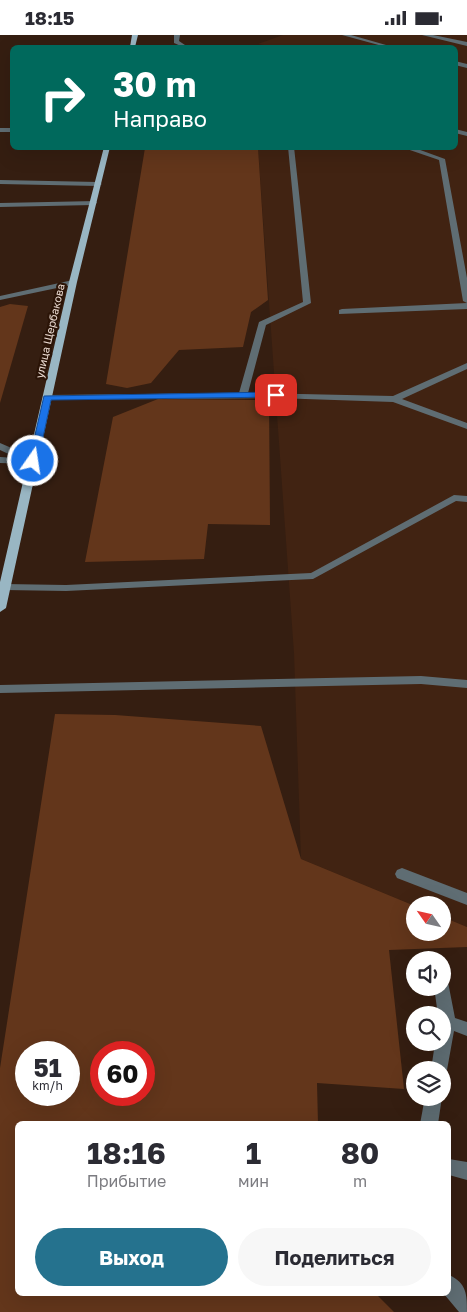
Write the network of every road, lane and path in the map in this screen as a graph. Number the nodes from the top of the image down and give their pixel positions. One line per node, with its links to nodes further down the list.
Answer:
1 (177, 35): 5 (street)
2 (345, 35): 6 (street)
3 (425, 35): 4 (street)
4 (467, 44)
5 (182, 45)
6 (382, 45)
7 (106, 150): 11 (main road, улица Щербакова)
8 (290, 150): 20 (street)
9 (414, 150): 16 (street)
10 (0, 182): 11 (street)
11 (98, 184): 12 (main road, улица Щербакова)
12 (93, 203): 13 (street); 14 (main road, улица Щербакова)
13 (0, 205)
14 (74, 282): 15 (street); 21 (main road, улица Щербакова)
15 (0, 298)
16 (467, 301)
17 (467, 306): 18 (street)
18 (342, 312)
19 (467, 366): 22 (street)
20 (243, 395): 21 (street); 22 (street)
21 (47, 398): 26 (main road, улица Щербакова)
22 (394, 399): 23 (street)
23 (467, 425)
24 (0, 446): 26 (street)
25 (0, 460): 26 (street)
26 (33, 461): 28 (main road, улица Щербакова)
27 (467, 499): 28 (street)
28 (5, 587): 29 (main road, улица Щербакова)
29 (0, 608)
30 (467, 684): 31 (street)
31 (0, 689)
32 (402, 874): 33 (street)
33 (467, 899)
34 (451, 1023): 35 (street)
35 (467, 1029)
36 (432, 1106): 37 (street)
37 (430, 1121)
38 (451, 1167): 39 (street)
39 (467, 1171)
40 (451, 1287): 41 (street)
41 (467, 1307)

